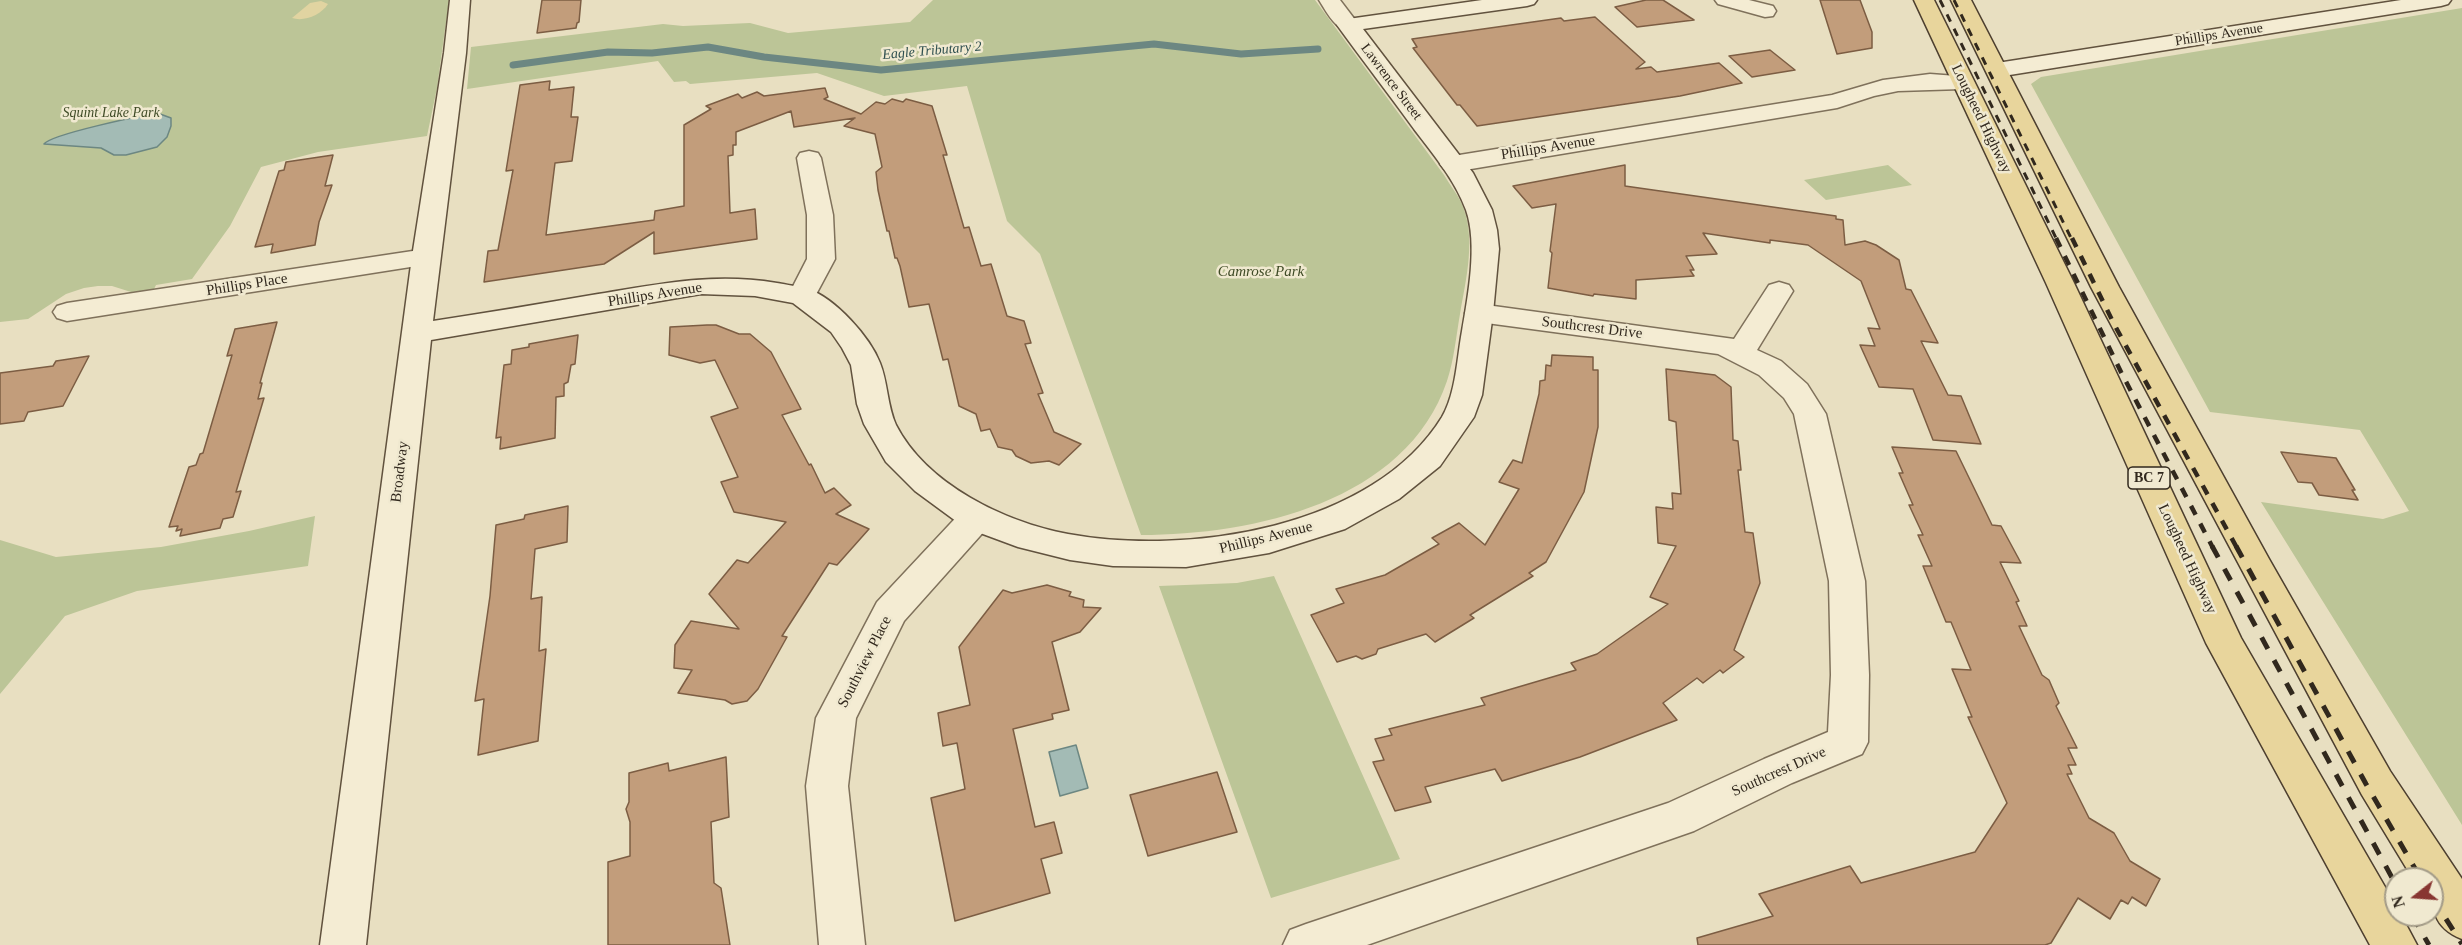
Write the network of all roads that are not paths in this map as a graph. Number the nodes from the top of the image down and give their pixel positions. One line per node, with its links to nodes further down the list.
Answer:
1 (460, 0): 14 (street, Broadway)
2 (1329, 0): 9 (street, Lawrence Street)
3 (1527, 0): 9 (street)
4 (1725, 0): 8 (street)
5 (1924, 0): 11 (main road, Lougheed Highway / BC 7)
6 (1961, 0): 10 (main road)
7 (2441, 0): 10 (street, Phillips Avenue)
8 (1765, 12)
9 (1348, 25): 13 (street, Lawrence Street)
10 (1997, 70): 22 (main road)
11 (1962, 82): 13 (street, Phillips Avenue); 26 (main road, Lougheed Highway / BC 7)
12 (809, 158): 16 (street)
13 (1454, 164): 18 (street, Phillips Avenue)
14 (426, 257): 17 (street, Phillips Place); 19 (street, Broadway)
15 (1779, 291): 20 (street)
16 (802, 296): 19 (street, Phillips Avenue); 21 (street, Phillips Avenue)
17 (67, 312)
18 (1479, 313): 20 (street, Southcrest Drive); 21 (street, Phillips Avenue)
19 (417, 333): 23 (street, Broadway)
20 (1740, 351): 25 (street, Southcrest Drive)
21 (976, 518): 24 (street, Southview Place)
22 (2462, 918)
23 (343, 945)
24 (842, 945)
25 (1306, 945)
26 (2394, 945)

